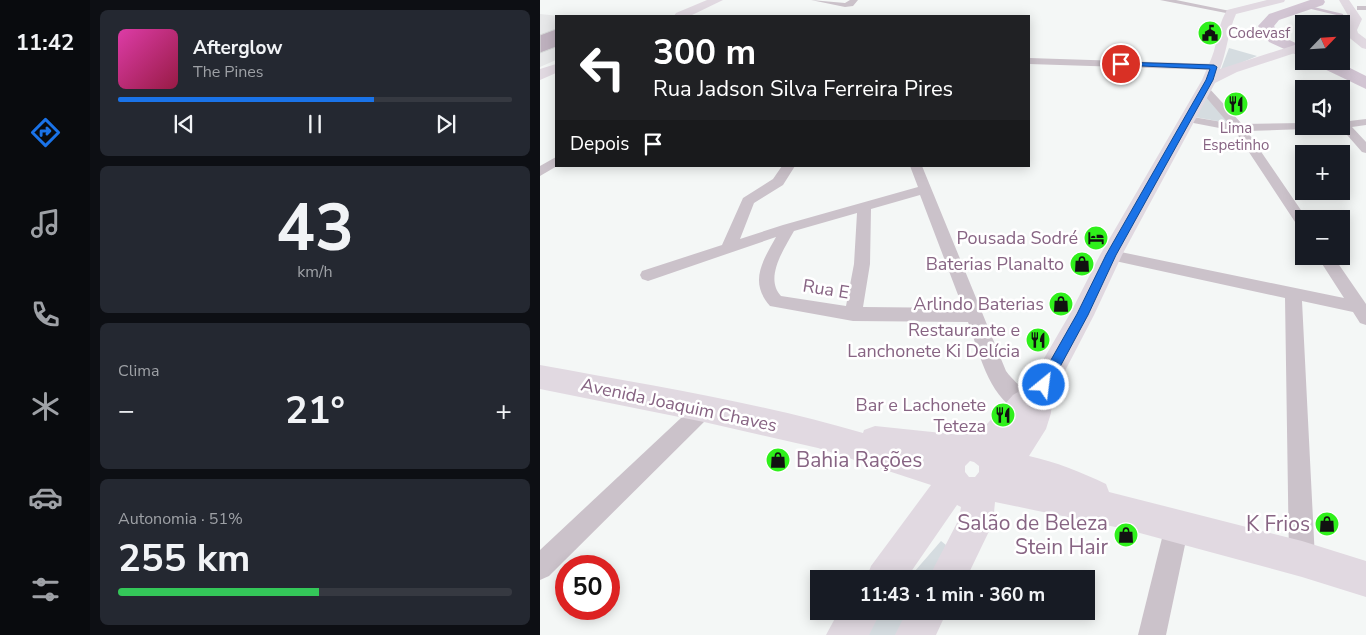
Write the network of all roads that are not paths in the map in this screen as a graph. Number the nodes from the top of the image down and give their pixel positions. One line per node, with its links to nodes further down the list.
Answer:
1 (718, 0): 10 (main road)
2 (815, 0): 7 (street)
3 (1164, 0): 9 (street)
4 (1214, 0): 9 (street)
5 (1280, 0): 9 (main road)
6 (1344, 0): 8 (main road)
7 (852, 2)
8 (1360, 11): 11 (main road)
9 (1231, 12): 15 (main road)
10 (682, 15)
11 (1350, 32)
12 (1350, 41): 14 (main road)
13 (1350, 42): 17 (main road)
14 (1366, 45)
15 (1231, 46): 18 (main road); 22 (main road)
16 (1295, 48): 18 (main road)
17 (1366, 50)
18 (1274, 55): 22 (main road)
19 (1030, 61): 22 (street)
20 (555, 68): 21 (main road)
21 (540, 75)
22 (1209, 79): 23 (main road); 27 (street)
23 (1187, 119): 27 (street); 39 (main road)
24 (1366, 122): 25 (street)
25 (1350, 124)
26 (1295, 126): 27 (street)
27 (1239, 128): 36 (street)
28 (1350, 132): 29 (street)
29 (1366, 149)
30 (555, 162): 33 (street)
31 (788, 167): 38 (street)
32 (916, 167): 34 (street)
33 (540, 172)
34 (926, 189): 35 (street); 45 (street)
35 (864, 206): 37 (street); 44 (street)
36 (1295, 212)
37 (788, 228): 38 (street); 44 (street, Rua E)
38 (730, 247): 41 (street)
39 (1111, 255): 42 (street); 47 (main road)
40 (1331, 265): 43 (street)
41 (648, 275)
42 (1294, 294): 43 (street); 51 (street)
43 (1362, 312)
44 (853, 314): 45 (street, Rua E)
45 (973, 315): 47 (street)
46 (540, 377): 48 (main road, Avenida Joaquim Chaves)
47 (1031, 400): 49 (main road)
48 (704, 408): 49 (main road, Avenida Joaquim Chaves); 52 (street)
49 (976, 471): 50 (main road, Avenida Joaquim Chaves); 53 (main road); 54 (main road)
50 (1177, 526): 51 (main road, Avenida Joaquim Chaves); 60 (street)
51 (1302, 559): 55 (main road, Avenida Joaquim Chaves)
52 (540, 567)
53 (892, 570)
54 (951, 570)
55 (1366, 579)
56 (856, 620): 58 (main road)
57 (924, 620): 59 (main road)
58 (846, 635)
59 (916, 635)
60 (1152, 635)

